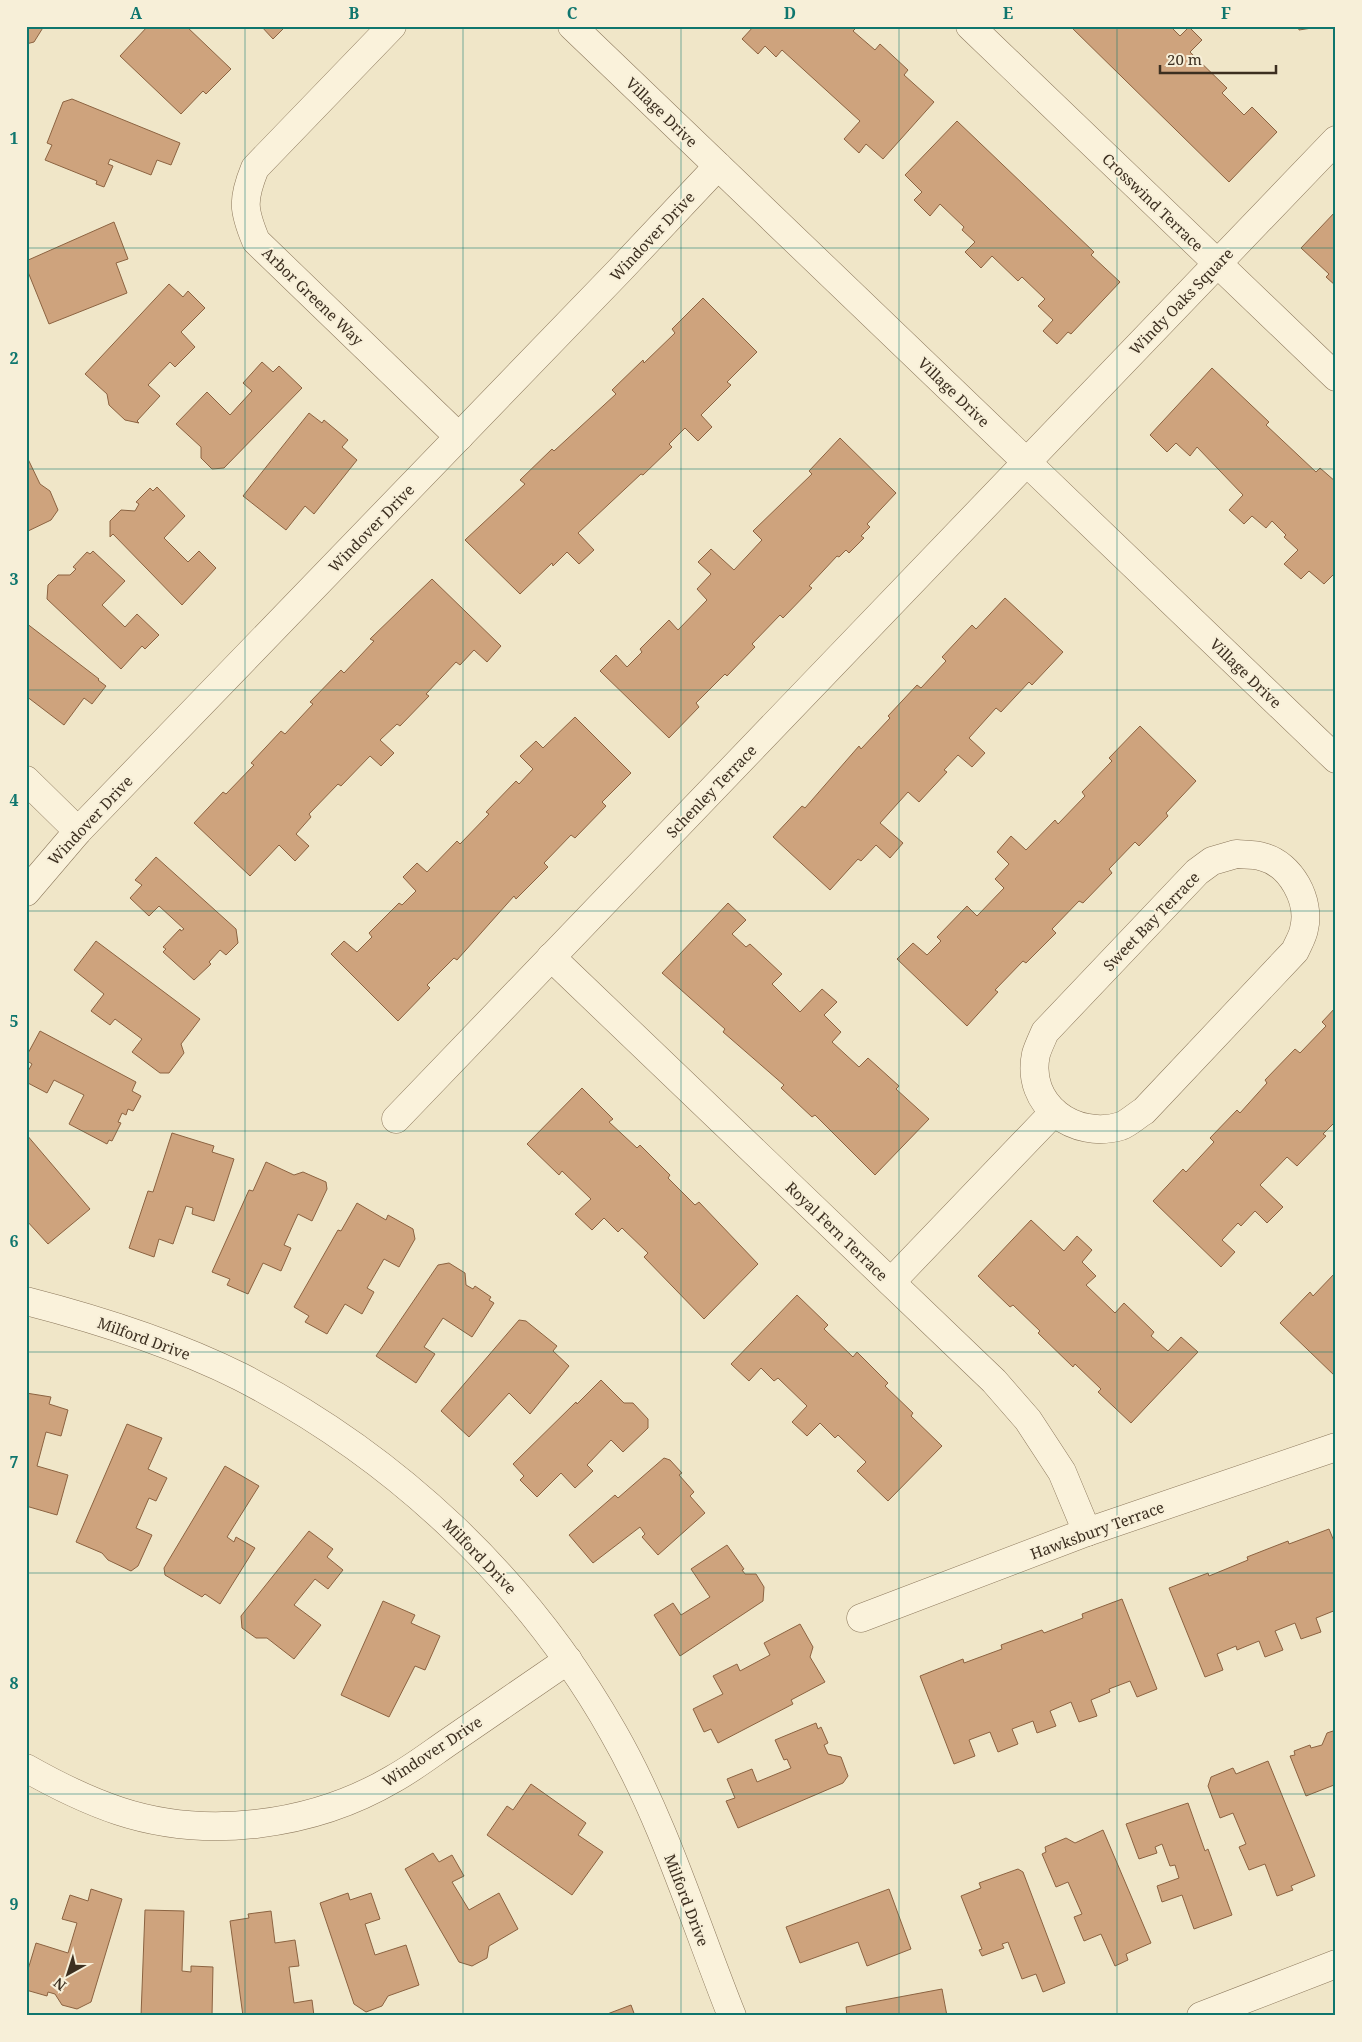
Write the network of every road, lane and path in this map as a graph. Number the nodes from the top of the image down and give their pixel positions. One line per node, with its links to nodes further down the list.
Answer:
1 (392, 26): 8 (street, Arbor Greene Way)
2 (572, 26): 5 (street, Village Drive)
3 (970, 26): 6 (street, Crosswind Terrace)
4 (1336, 140): 6 (street, Windy Oaks Square)
5 (718, 166): 8 (street, Windover Drive); 9 (street, Village Drive)
6 (1217, 264): 7 (street, Crosswind Terrace); 9 (street, Windy Oaks Square)
7 (1336, 377)
8 (459, 437): 12 (street, Windover Drive)
9 (1027, 462): 10 (street, Village Drive); 14 (street, Schenley Terrace)
10 (1336, 759)
11 (26, 780): 12 (street)
12 (78, 831): 13 (street, Windover Drive)
13 (26, 892)
14 (552, 957): 16 (street, Schenley Terrace); 17 (street, Royal Fern Terrace)
15 (1054, 1112): 15 (street, Sweet Bay Terrace); 17 (street)
16 (396, 1119)
17 (891, 1282): 20 (street, Royal Fern Terrace)
18 (26, 1300): 22 (street, Milford Drive)
19 (1336, 1447): 20 (street, Hawksbury Terrace)
20 (1087, 1532): 21 (street, Hawksbury Terrace)
21 (861, 1618)
22 (568, 1660): 23 (street, Windover Drive); 25 (street, Milford Drive)
23 (26, 1768)
24 (1336, 1964): 26 (street)
25 (732, 2016)
26 (1201, 2016)

